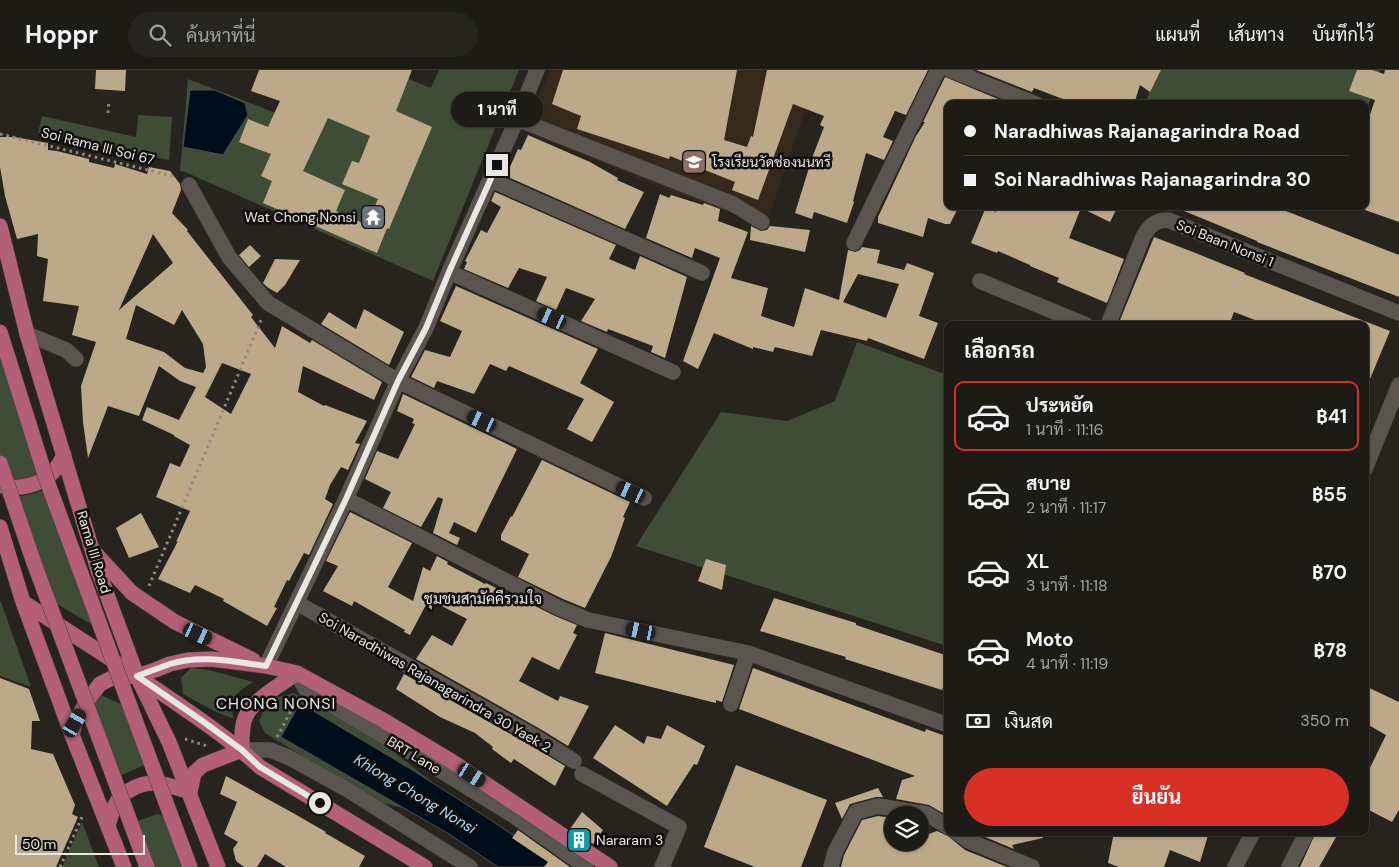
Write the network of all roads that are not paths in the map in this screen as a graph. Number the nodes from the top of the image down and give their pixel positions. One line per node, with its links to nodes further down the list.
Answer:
1 (537, 70): 5 (street)
2 (938, 70): 10 (street)
3 (950, 70): 4 (street)
4 (1026, 100)
5 (518, 119): 6 (street); 8 (street)
6 (490, 180): 11 (street); 12 (street)
7 (189, 185): 21 (street)
8 (762, 222)
9 (0, 226): 18 (main road, Rama III Road)
10 (854, 243)
11 (449, 272): 20 (street); 21 (street)
12 (702, 273)
13 (980, 281): 15 (street)
14 (1399, 313): 16 (street, Soi Baan Nonsi 1)
15 (1076, 321)
16 (1110, 321)
17 (0, 332): 52 (main road, Rama III Road, bridge)
18 (27, 334): 19 (street); 24 (main road, Rama III Road)
19 (76, 359)
20 (672, 372)
21 (398, 381): 27 (street); 28 (street)
22 (1399, 385): 23 (street)
23 (1370, 441)
24 (64, 455): 26 (main road); 30 (main road, Rama III Road)
25 (0, 463): 51 (main road, bridge)
26 (0, 485)
27 (644, 498)
28 (346, 499): 33 (street); 34 (street)
29 (0, 527): 31 (main road)
30 (94, 552): 35 (main road); 37 (main road, Rama III Road)
31 (5, 557): 32 (main road)
32 (23, 602): 37 (main road); 40 (main road)
33 (297, 603): 35 (street); 42 (street, Soi Naradhiwas Rajanagarindra 30 Yaek 2)
34 (748, 654): 38 (street); 39 (street)
35 (266, 666): 36 (main road); 37 (main road)
36 (297, 673): 41 (main road); 56 (street, BRT Lane); 57 (main road)
37 (137, 676): 40 (main road); 41 (main road); 44 (main road, Rama III Road)
38 (731, 704)
39 (944, 724)
40 (72, 735): 45 (main road)
41 (242, 750): 44 (main road); 54 (main road); 55 (street)
42 (574, 761)
43 (582, 774): 58 (street)
44 (190, 792): 45 (main road); 53 (main road, Rama III Road)
45 (108, 825): 50 (main road)
46 (944, 825): 59 (street)
47 (962, 836): 60 (street)
48 (1250, 836): 61 (street)
49 (1305, 836): 62 (street)
50 (124, 867)
51 (147, 867)
52 (190, 867)
53 (218, 867)
54 (425, 867)
55 (470, 867)
56 (586, 867)
57 (610, 867)
58 (662, 867)
59 (831, 867)
60 (1032, 867)
61 (1235, 867)
62 (1289, 867)

